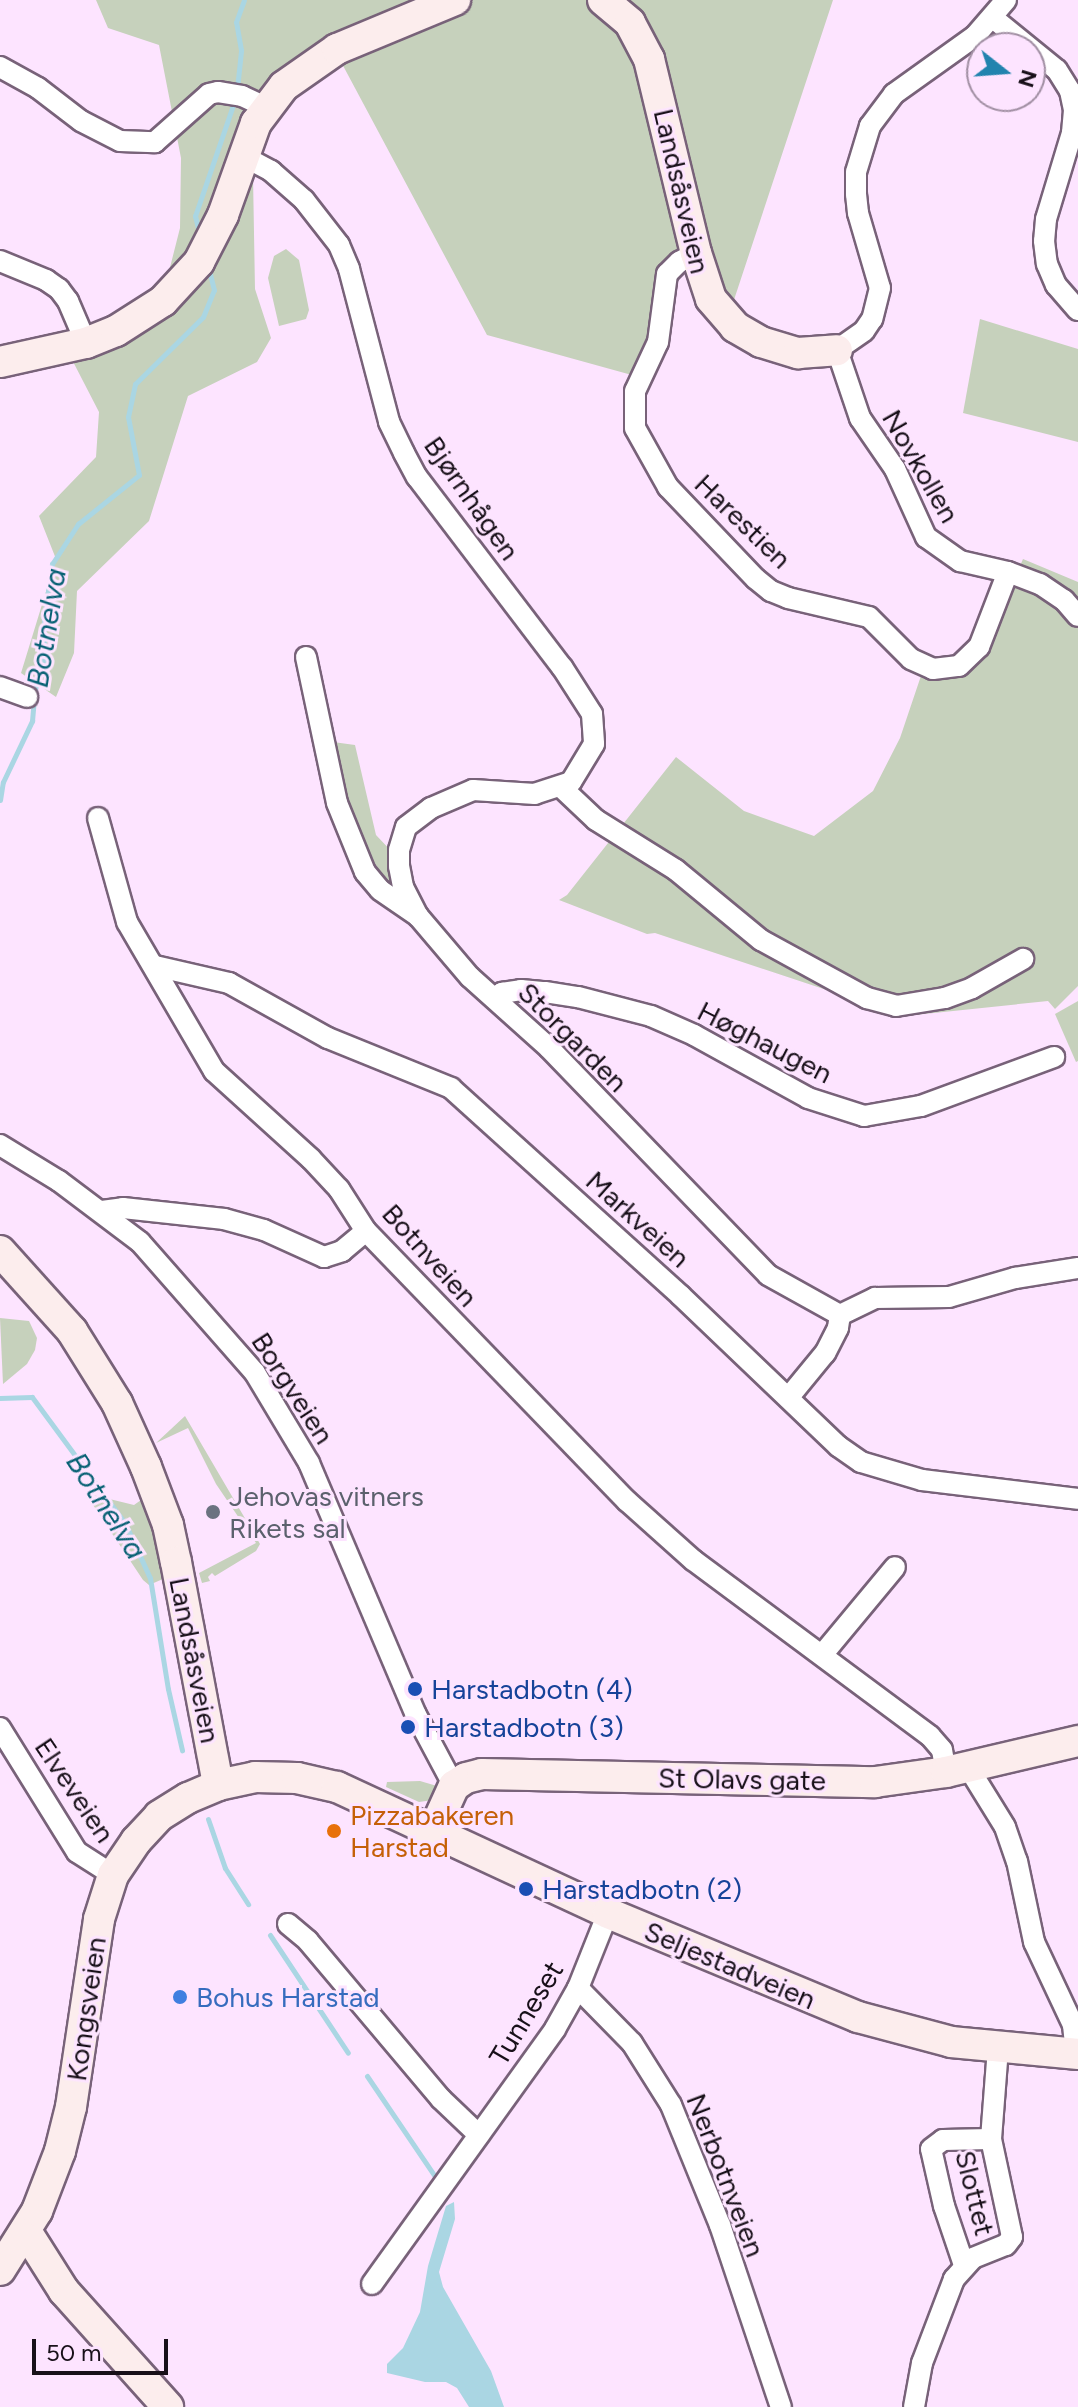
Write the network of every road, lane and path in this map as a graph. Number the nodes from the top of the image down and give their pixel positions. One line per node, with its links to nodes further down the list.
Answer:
1 (455, 0): 6 (street)
2 (603, 0): 8 (street, Landsåsveien)
3 (1006, 0): 4 (street)
4 (993, 18): 10 (street); 12 (street)
5 (0, 67): 6 (street)
6 (266, 107): 7 (street)
7 (243, 156): 11 (street); 19 (street, Bjørnhågen)
8 (696, 253): 12 (street, Landsåsveien); 14 (street, Harestien)
9 (0, 261): 11 (street)
10 (1078, 310)
11 (86, 343): 13 (street)
12 (837, 350): 14 (street, Novkollen)
13 (0, 362)
14 (1008, 572): 15 (street, Novkollen)
15 (1078, 616)
16 (306, 657): 21 (street, Storgarden)
17 (0, 687): 18 (street)
18 (27, 697)
19 (561, 787): 21 (street); 22 (street)
20 (98, 818): 23 (street, Botnveien)
21 (418, 916): 24 (street, Storgarden)
22 (1023, 959)
23 (155, 966): 28 (street, Botnveien); 32 (street, Markveien)
24 (495, 998): 25 (street, Høghaugen); 31 (street, Storgarden)
25 (1054, 1057)
26 (0, 1145): 27 (street, Borgveien)
27 (102, 1211): 28 (street); 40 (street, Borgveien)
28 (366, 1231): 35 (street, Botnveien)
29 (0, 1251): 39 (street, Landsåsveien)
30 (1078, 1268): 31 (street)
31 (840, 1315): 32 (street)
32 (788, 1398): 33 (street, Markveien)
33 (1078, 1499)
34 (895, 1567): 35 (street)
35 (822, 1655): 38 (street, Botnveien)
36 (0, 1728): 42 (street, Elveveien)
37 (1078, 1741): 38 (street, St Olavs gate)
38 (957, 1769): 40 (street, St Olavs gate); 43 (street, Botnveien)
39 (218, 1785): 41 (street, Seljestadveien); 42 (street, Kongsveien)
40 (454, 1786): 41 (street)
41 (433, 1832): 44 (street, Seljestadveien)
42 (113, 1875): 51 (street, Kongsveien)
43 (1022, 1879): 48 (street, Seljestadveien)
44 (608, 1913): 46 (street, Tunneset); 47 (street, Seljestadveien)
45 (288, 1924): 49 (street)
46 (578, 1988): 49 (street, Tunneset); 58 (street, Nerbotnveien)
47 (998, 2049): 48 (street, Seljestadveien); 50 (street, Slottet)
48 (1077, 2054)
49 (479, 2135): 54 (street, Tunneset)
50 (991, 2139): 52 (street, Slottet); 52 (street, Slottet)
51 (26, 2231): 53 (street, Kongsveien); 55 (street)
52 (964, 2265): 59 (street, Slottet)
53 (1, 2268): 55 (street)
54 (372, 2284)
55 (64, 2291): 56 (street)
56 (142, 2393): 57 (street)
57 (168, 2407)
58 (781, 2407)
59 (914, 2407)

